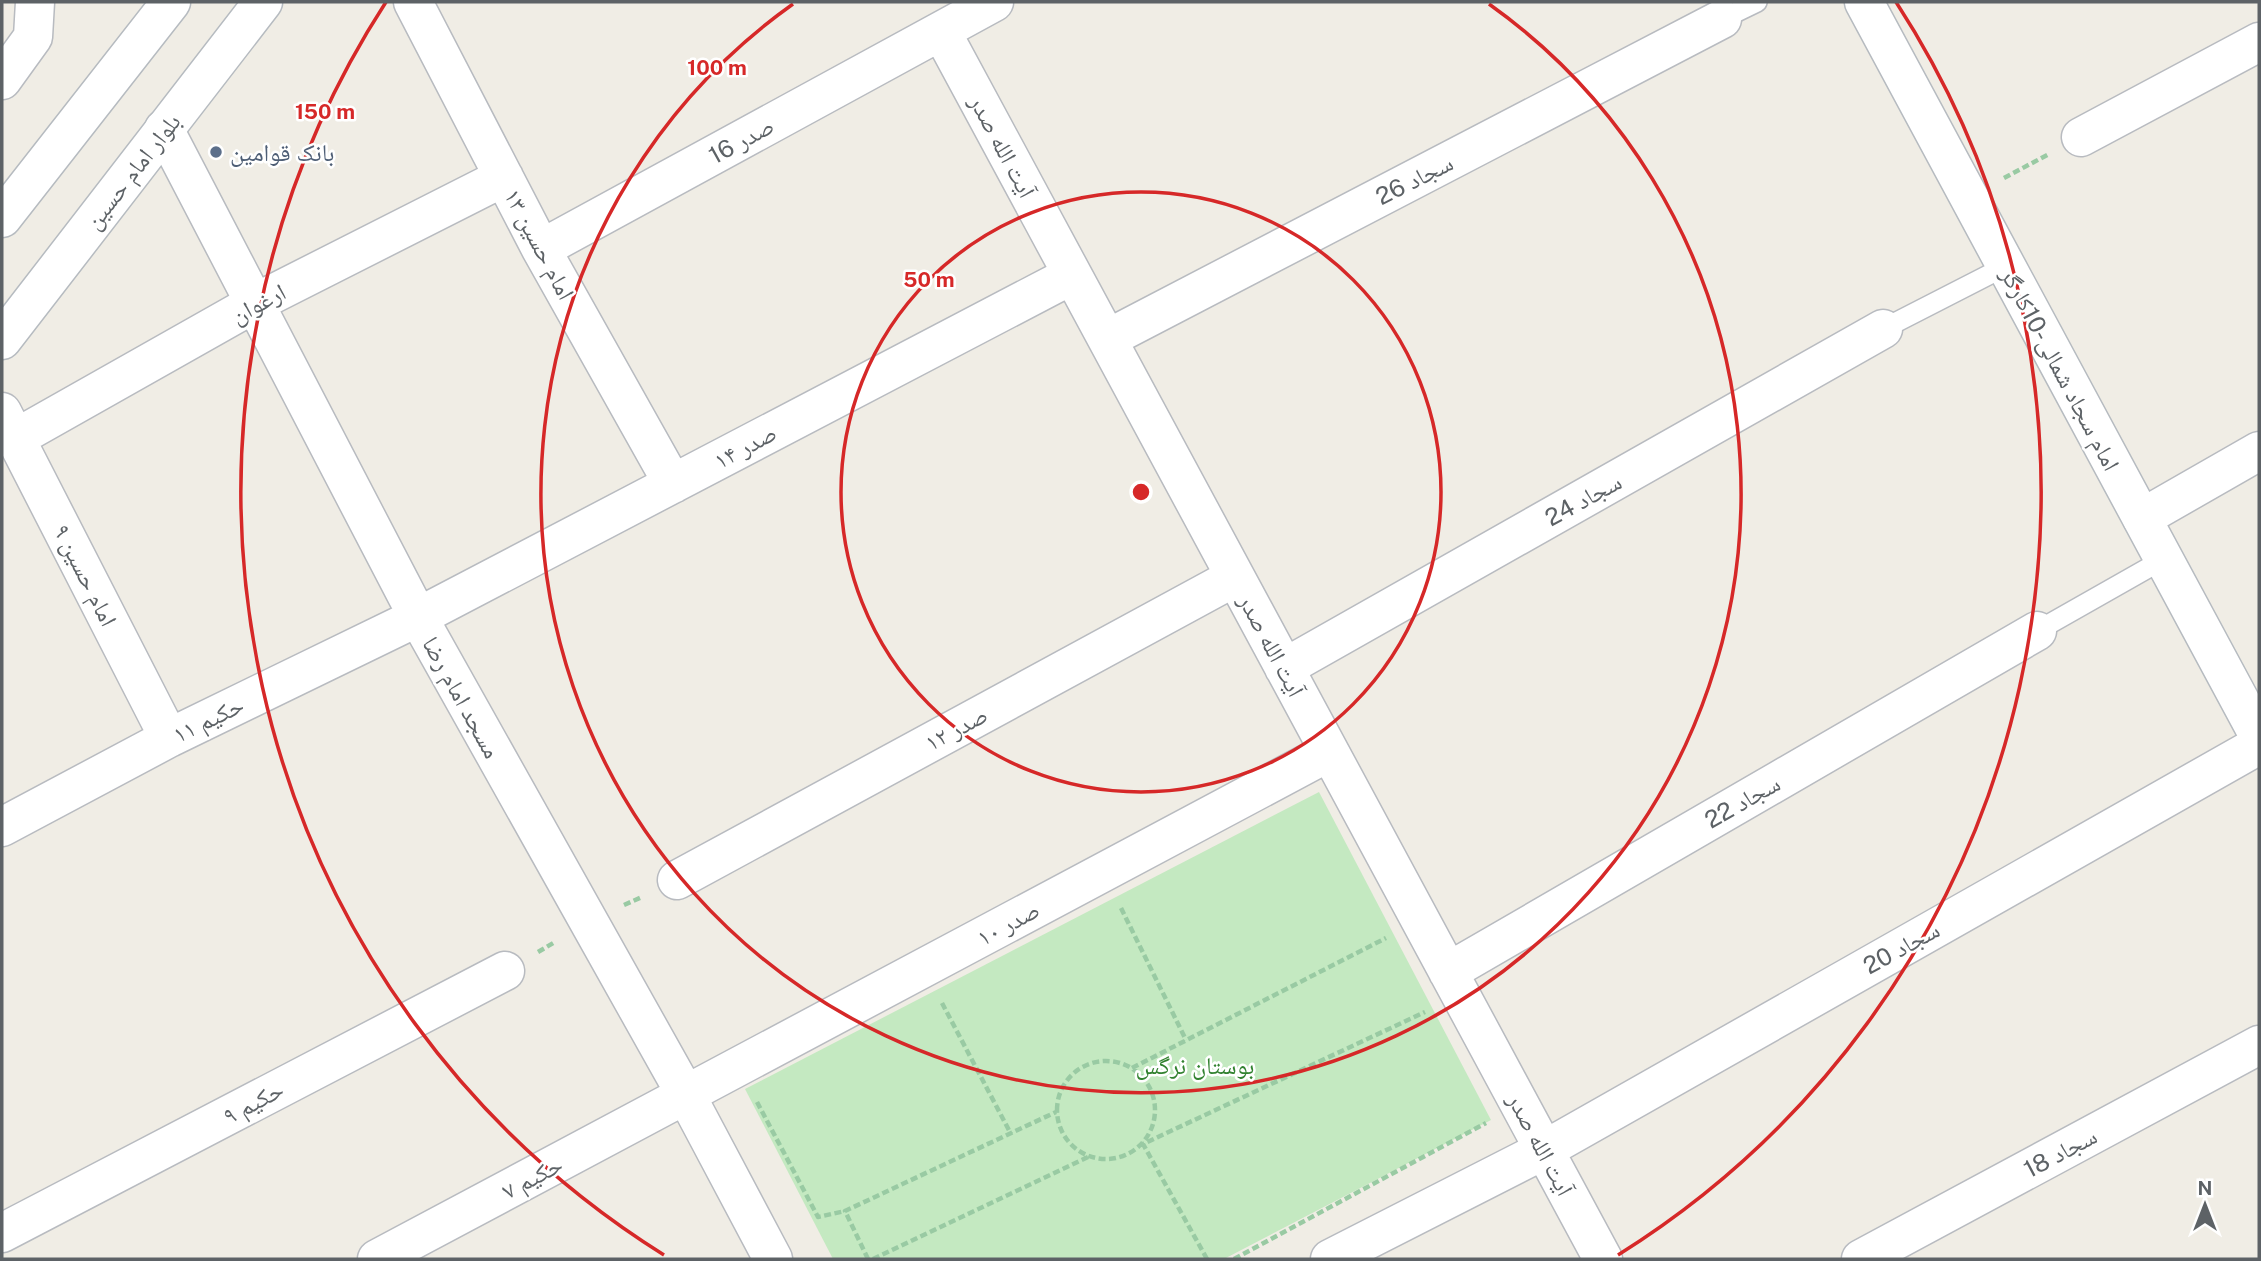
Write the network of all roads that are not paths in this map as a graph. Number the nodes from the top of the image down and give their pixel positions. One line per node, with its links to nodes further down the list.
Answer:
1 (35, 2): 11 (street)
2 (171, 2): 15 (street)
3 (263, 2): 12 (street, بلوار امام حسین)
4 (413, 2): 14 (street, امام حسین ۱۳)
5 (994, 2): 9 (street, صدر 16)
6 (1756, 2): 8 (lane)
7 (1864, 2): 17 (street, امام سجاد شمالی-10کارگر)
8 (1722, 19): 21 (street, سجاد 26)
9 (941, 31): 16 (street, صدر 16); 18 (street, آیت الله صدر)
10 (2259, 42): 13 (street)
11 (2, 80)
12 (164, 128): 19 (street, مسجد امام رضا); 22 (street, بلوار امام حسین)
13 (2081, 137)
14 (504, 177): 16 (street, امام حسین ۱۳); 19 (street, ارغوان)
15 (2, 218)
16 (541, 249): 25 (street, امام حسین ۱۳)
17 (2006, 266): 20 (lane); 26 (street, امام سجاد شمالی-10کارگر)
18 (1072, 275): 21 (street, آیت الله صدر); 25 (street, صدر ۱۴)
19 (255, 303): 23 (street, ارغوان); 29 (street, مسجد امام رضا)
20 (1883, 329): 31 (street, سجاد 24)
21 (1107, 339): 28 (street, آیت الله صدر)
22 (2, 340)
23 (9, 426): 33 (street, امام حسین ۹)
24 (2259, 452): 26 (street)
25 (673, 484): 29 (street, صدر ۱۴)
26 (2142, 518): 27 (street, امام سجاد شمالی-10کارگر)
27 (2164, 559): 30 (lane); 32 (street, امام سجاد شمالی-10کارگر)
28 (1235, 577): 31 (street, آیت الله صدر); 37 (street, صدر ۱۲)
29 (418, 617): 33 (street, حکیم ۱۱); 41 (street, مسجد امام رضا)
30 (2037, 631): 39 (street, سجاد 22)
31 (1284, 668): 35 (street, آیت الله صدر)
32 (2259, 736)
33 (169, 738): 36 (street, حکیم ۱۱)
34 (2259, 745): 42 (street, سجاد 20)
35 (1329, 752): 39 (street, آیت الله صدر); 41 (street, صدر ۱۰)
36 (2, 827)
37 (677, 880)
38 (505, 971): 43 (street, حکیم ۹)
39 (1448, 972): 42 (street, آیت الله صدر)
40 (2259, 1045): 48 (street, سجاد 18)
41 (686, 1095): 44 (street, حکیم ۷); 45 (street, مسجد امام رضا)
42 (1544, 1150): 46 (street, سجاد 20); 47 (street, آیت الله صدر)
43 (2, 1233)
44 (377, 1259)
45 (773, 1259)
46 (1330, 1259)
47 (1602, 1259)
48 (1861, 1259)

